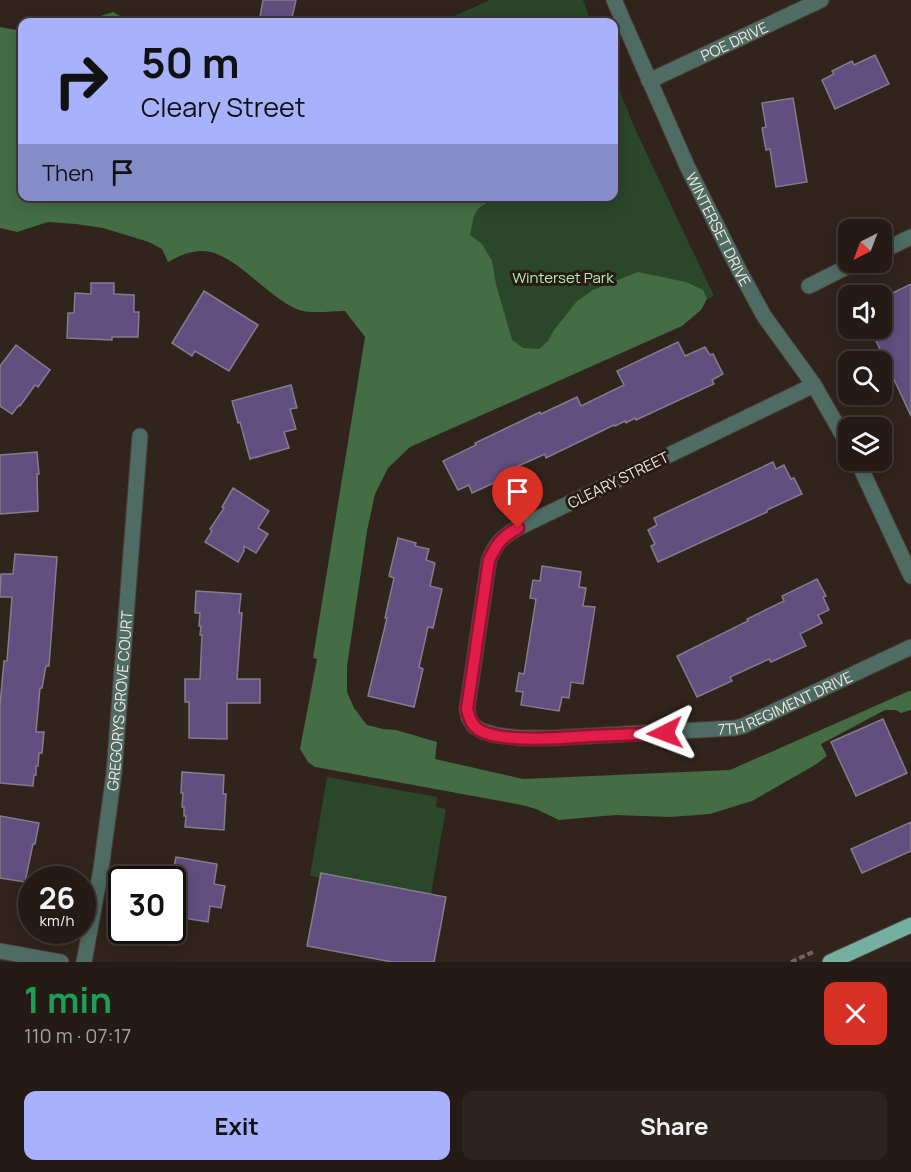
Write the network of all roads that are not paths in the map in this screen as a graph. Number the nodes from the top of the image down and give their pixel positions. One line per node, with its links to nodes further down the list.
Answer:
1 (614, 0): 3 (street, WINTERSET DRIVE)
2 (820, 0): 3 (street, POE DRIVE)
3 (649, 81): 8 (street, WINTERSET DRIVE)
4 (911, 237): 5 (street)
5 (892, 246)
6 (838, 272): 7 (street)
7 (809, 286)
8 (814, 386): 9 (street, WINTERSET DRIVE); 14 (street, CLEARY STREET)
9 (838, 427)
10 (140, 436): 18 (street, GREGORYS GROVE COURT)
11 (862, 471): 12 (street)
12 (911, 576)
13 (911, 647): 14 (street, 7TH REGIMENT DRIVE)
14 (474, 726)
15 (911, 925): 19 (main road)
16 (0, 951): 17 (street)
17 (61, 962)
18 (84, 962)
19 (830, 962)

